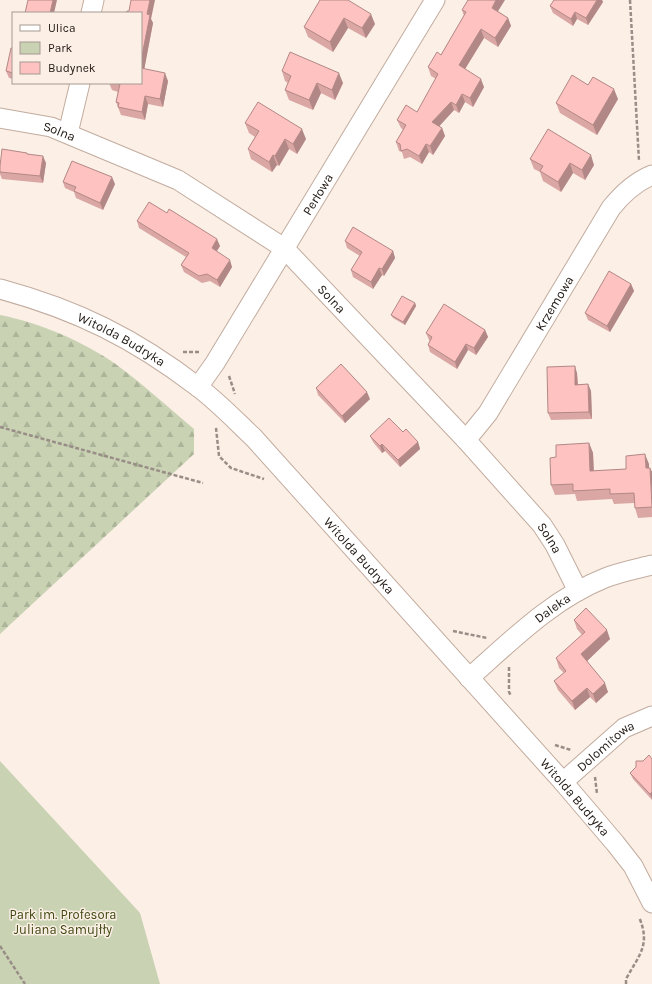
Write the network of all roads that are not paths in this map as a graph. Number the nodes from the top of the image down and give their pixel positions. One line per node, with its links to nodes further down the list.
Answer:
1 (94, 0): 3 (street)
2 (435, 0): 8 (street, Perłowa)
3 (92, 12)
4 (80, 84): 6 (street)
5 (0, 118): 6 (street, Solna)
6 (68, 133): 8 (street, Solna)
7 (646, 178): 11 (street, Krzemowa)
8 (284, 248): 10 (street, Perłowa); 11 (street, Solna)
9 (0, 289): 10 (street, Witolda Budryka)
10 (198, 387): 14 (street, Witolda Budryka)
11 (466, 440): 13 (street, Solna)
12 (652, 565): 13 (street, Daleka)
13 (578, 591): 14 (street, Daleka)
14 (469, 678): 16 (street, Witolda Budryka)
15 (652, 716): 16 (street, Dolomitowa)
16 (563, 782): 17 (street, Witolda Budryka)
17 (645, 909)

